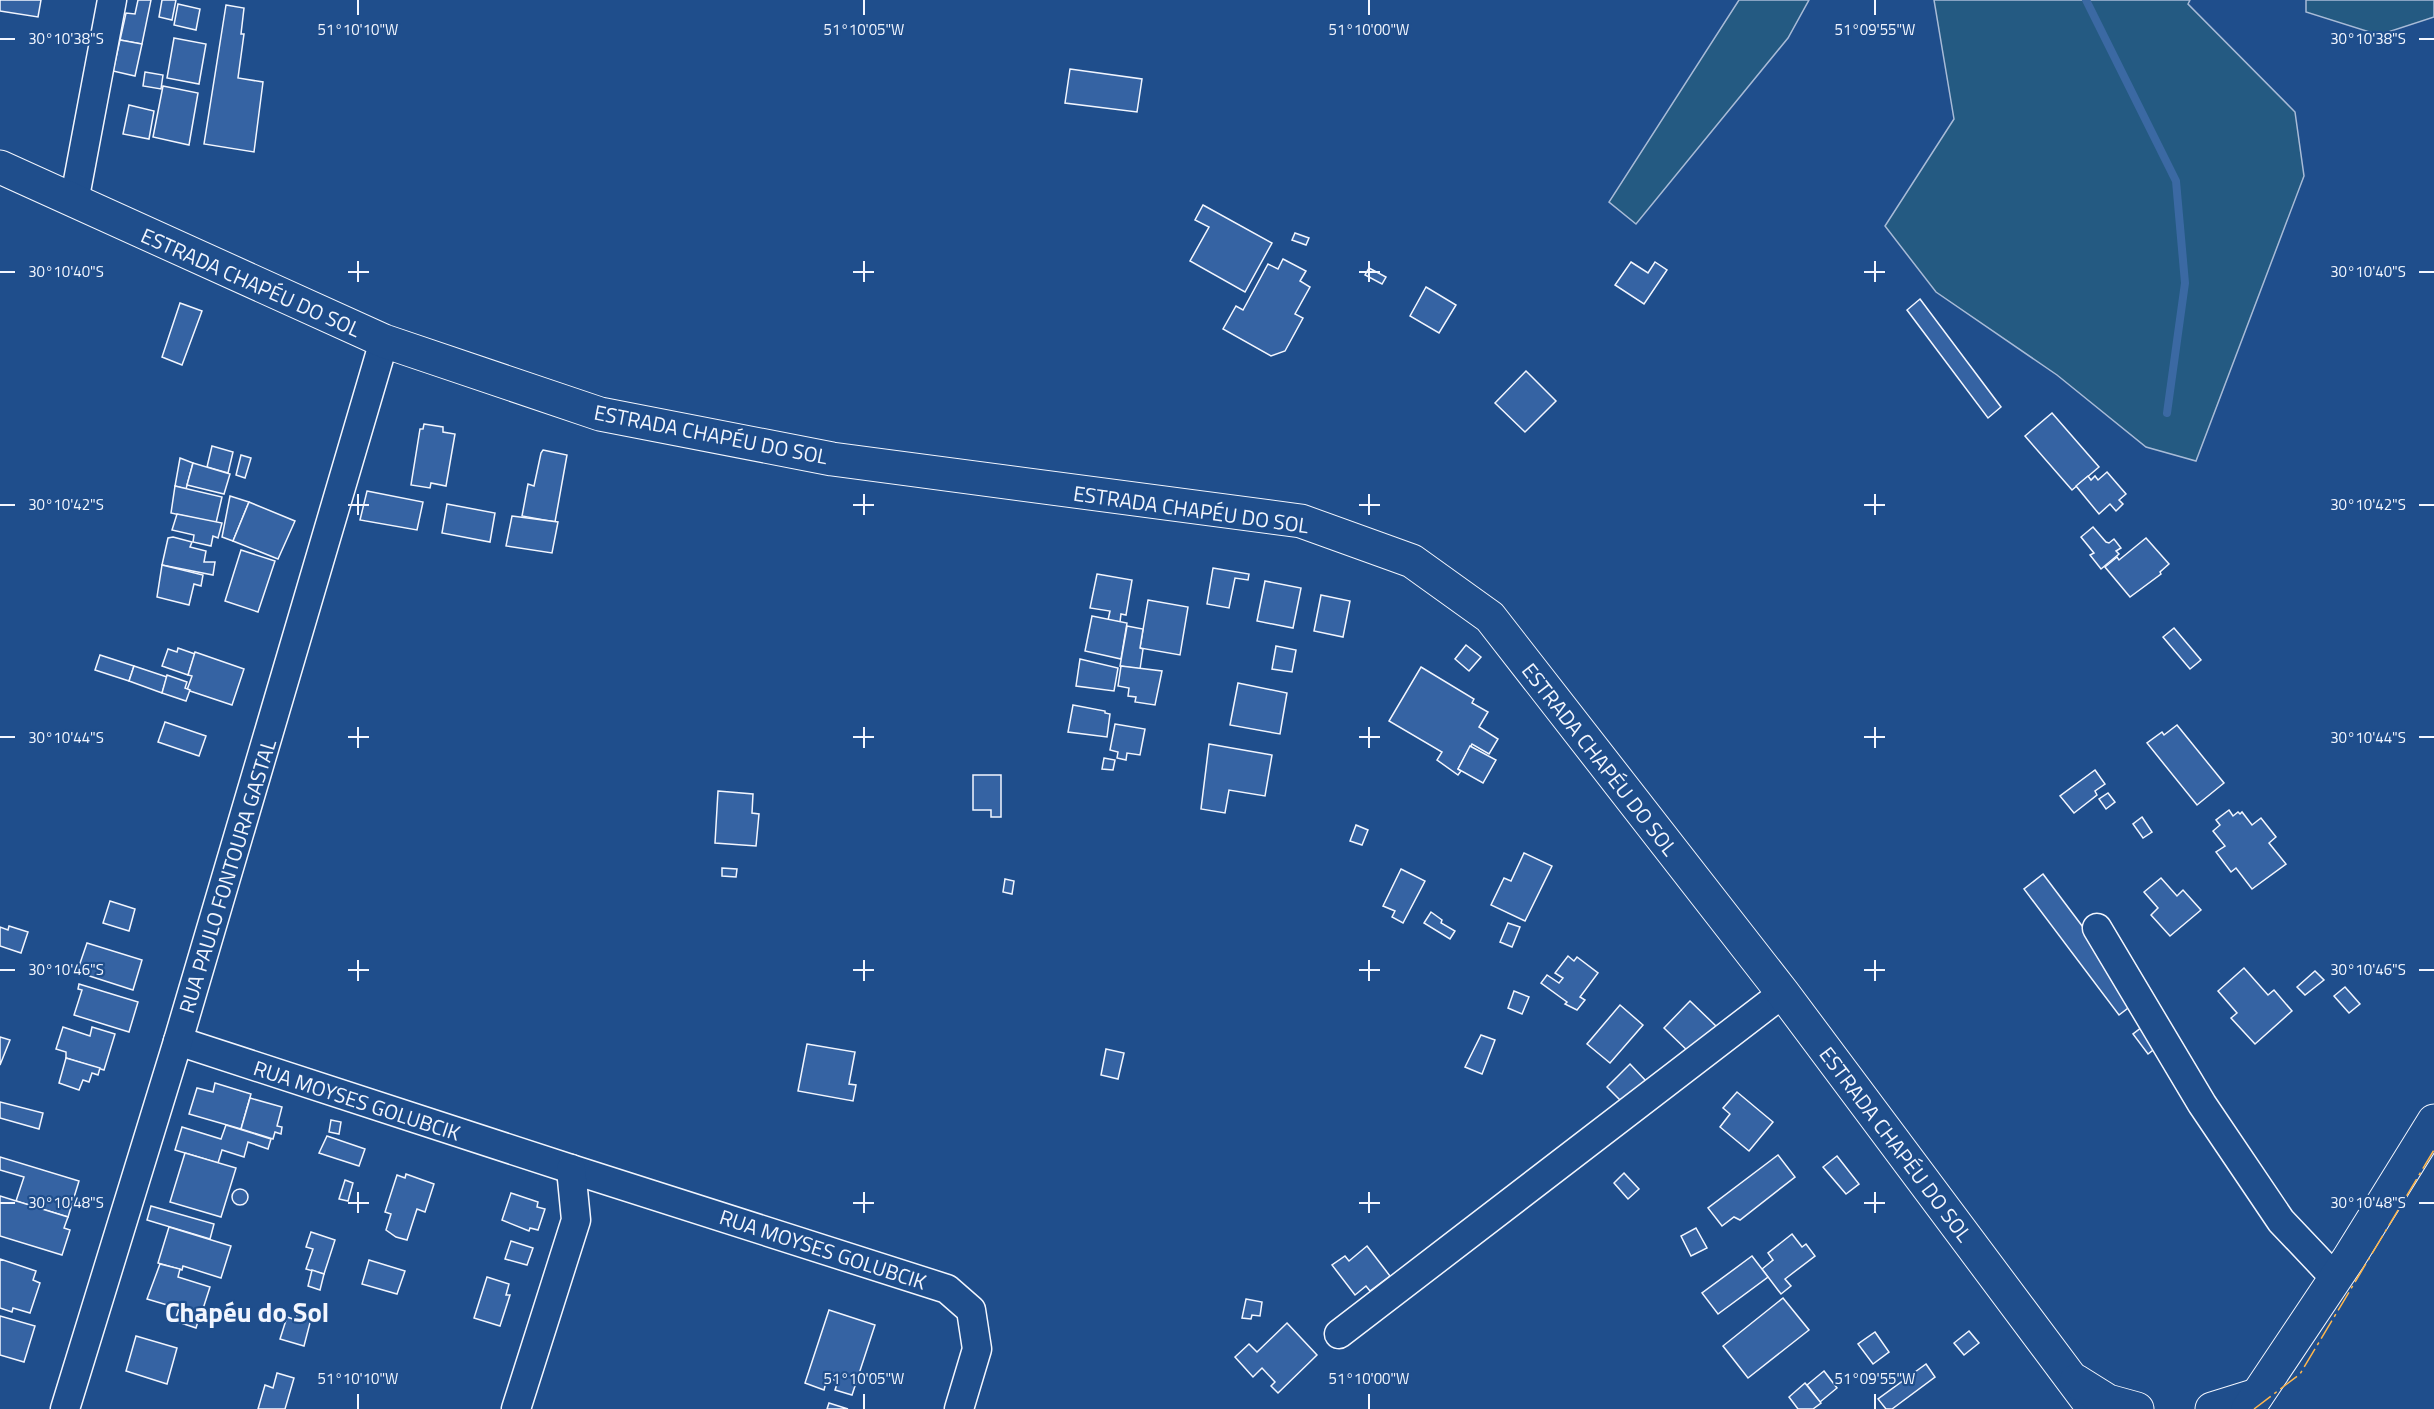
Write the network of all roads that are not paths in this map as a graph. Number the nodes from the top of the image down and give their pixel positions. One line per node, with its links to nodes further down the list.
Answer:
1 (112, 0): 3 (street)
2 (0, 167): 3 (main road, ESTRADA CHAPÉU DO SOL)
3 (74, 202): 4 (main road, ESTRADA CHAPÉU DO SOL)
4 (384, 342): 6 (main road, ESTRADA CHAPÉU DO SOL); 7 (street, RUA PAULO FONTOURA GASTAL)
5 (2097, 928): 10 (street)
6 (1783, 993): 11 (street); 12 (main road, ESTRADA CHAPÉU DO SOL)
7 (178, 1041): 9 (street, RUA MOYSES GOLUBCIK); 14 (street, RUA PAULO FONTOURA GASTAL)
8 (2434, 1121): 10 (main road)
9 (571, 1169): 15 (street); 16 (street, RUA MOYSES GOLUBCIK)
10 (2336, 1280): 13 (main road)
11 (1339, 1334)
12 (2071, 1378): 17 (main road, ESTRADA CHAPÉU DO SOL); 18 (main road)
13 (2247, 1405): 19 (main road)
14 (65, 1409)
15 (516, 1409)
16 (959, 1409)
17 (2094, 1409)
18 (2137, 1409)
19 (2212, 1409)

